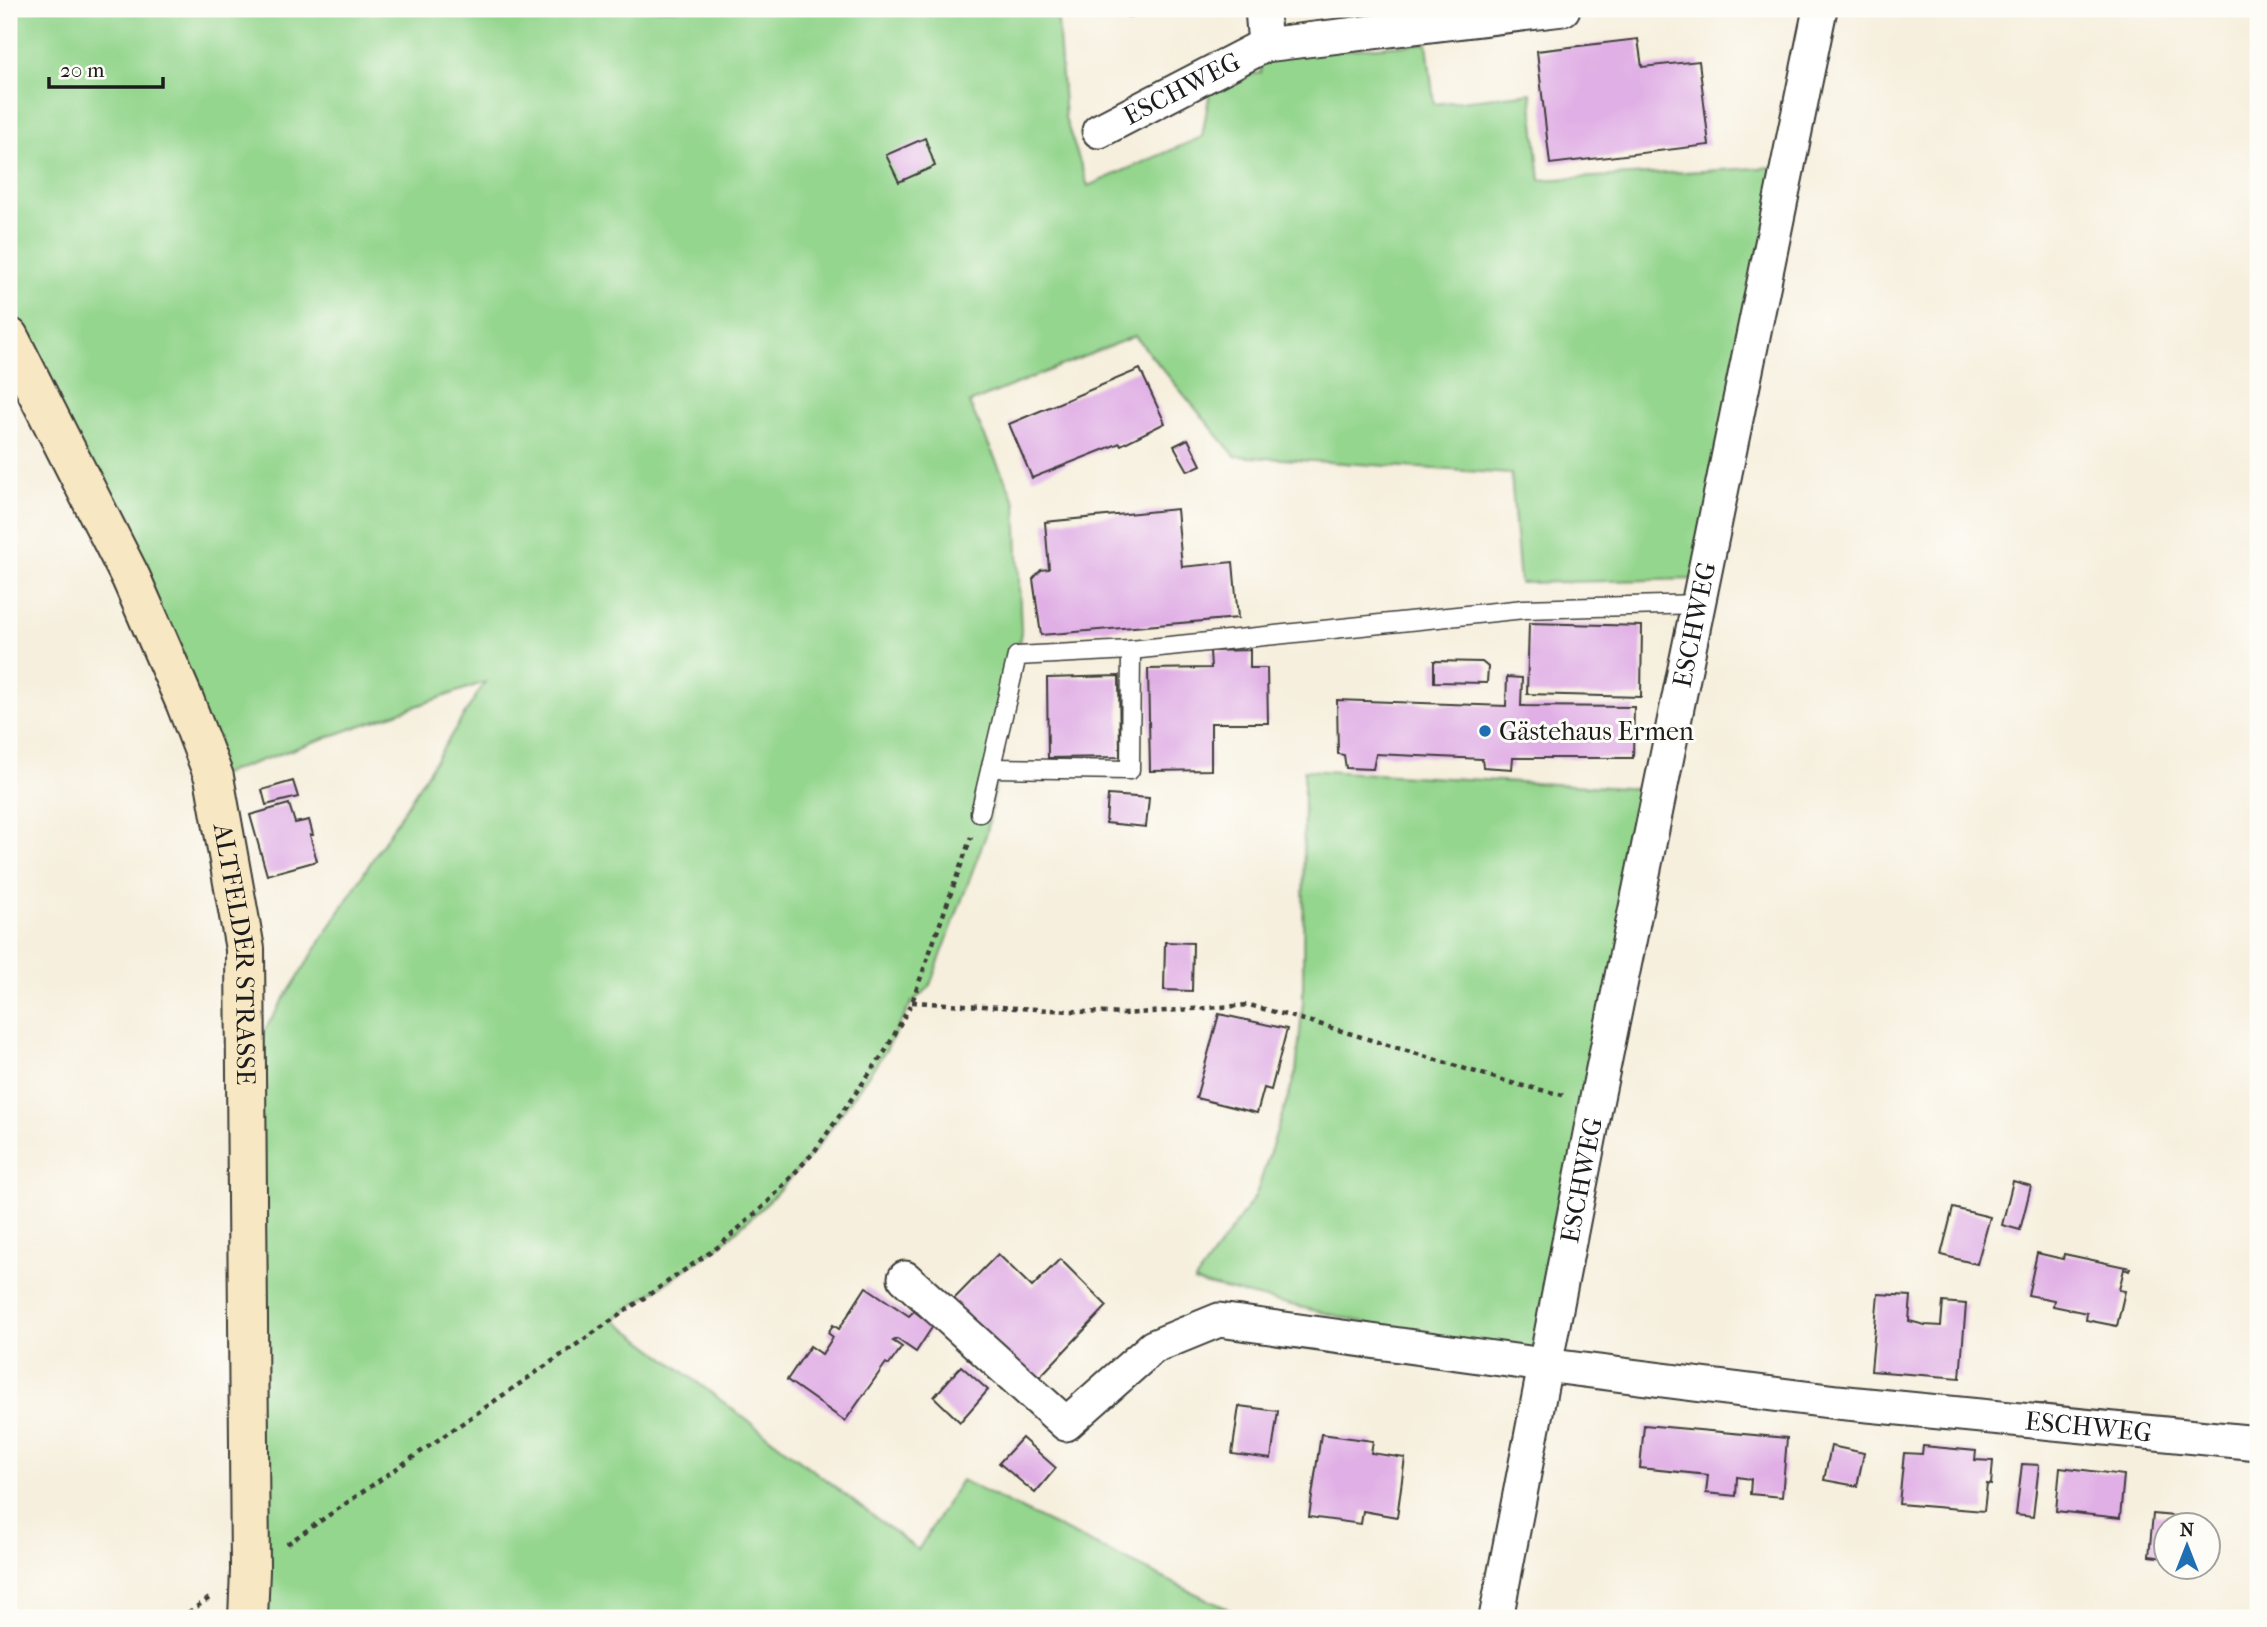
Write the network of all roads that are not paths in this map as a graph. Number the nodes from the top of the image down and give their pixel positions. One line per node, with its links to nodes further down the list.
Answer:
1 (1262, 9): 4 (street, ESCHWEG)
2 (1557, 9): 4 (street, ESCHWEG)
3 (1821, 9): 7 (street, ESCHWEG)
4 (1265, 45): 5 (street, ESCHWEG)
5 (1099, 131)
6 (9, 337): 14 (street, ALTFELDER STRASSE)
7 (1699, 604): 8 (lane); 12 (street, ESCHWEG)
8 (1131, 650): 9 (lane); 9 (lane)
9 (992, 768): 10 (lane)
10 (980, 813)
11 (905, 1278): 12 (street)
12 (1544, 1365): 13 (street, ESCHWEG); 15 (street, ESCHWEG)
13 (2258, 1443)
14 (247, 1618)
15 (1496, 1618)

